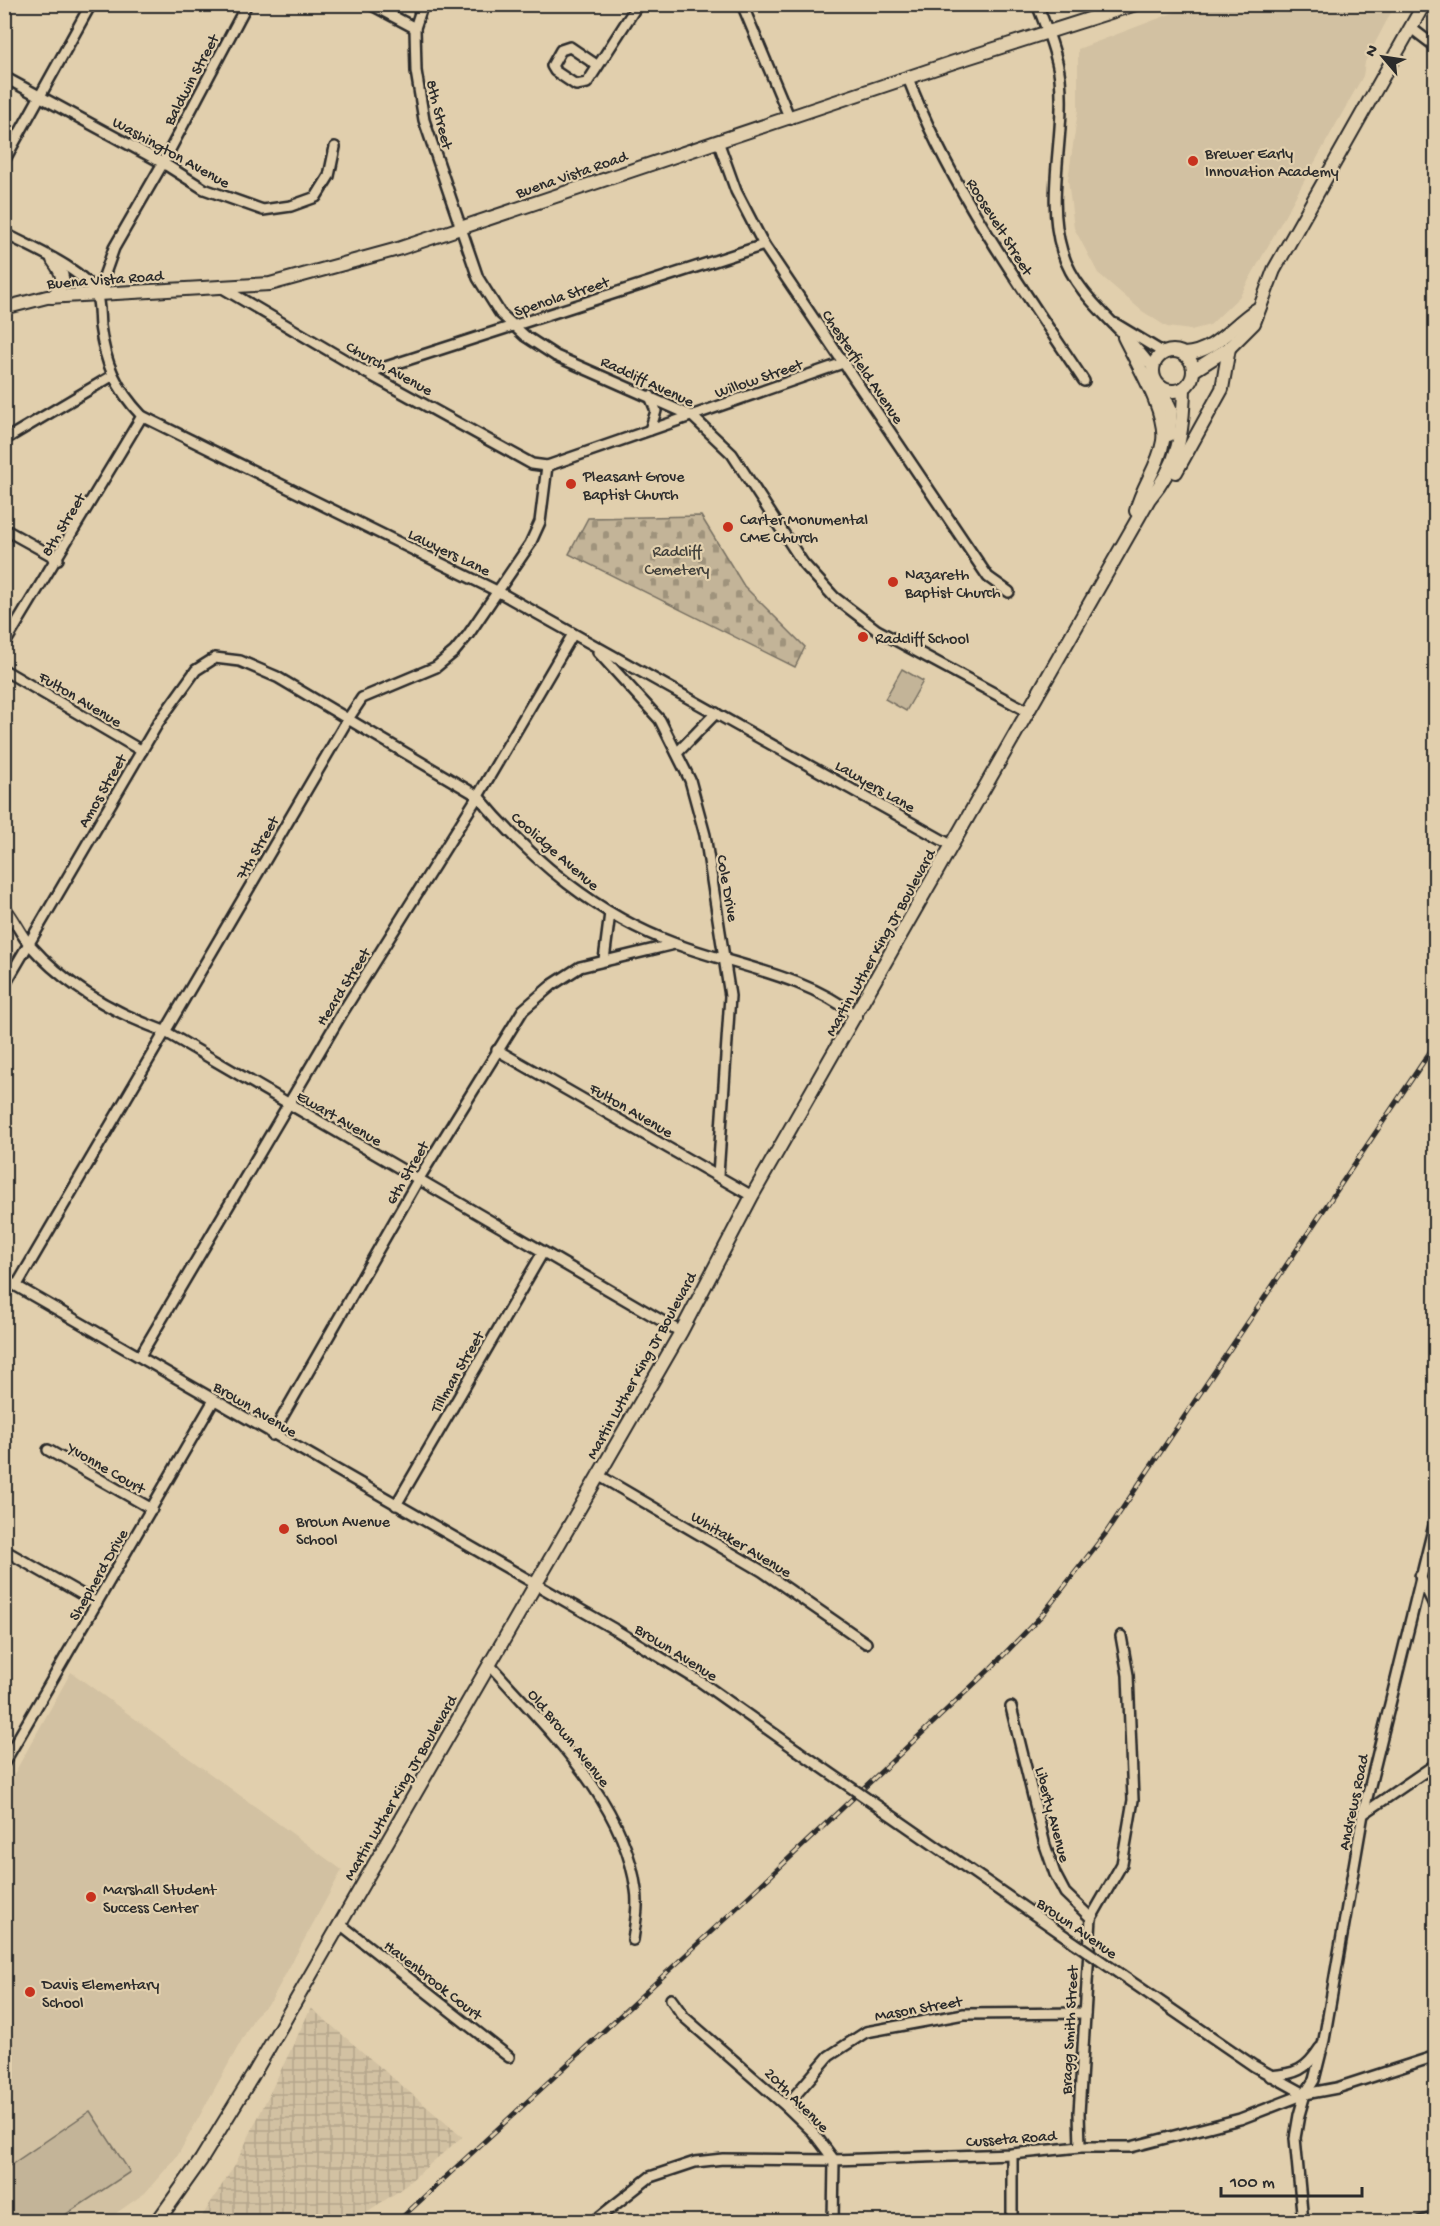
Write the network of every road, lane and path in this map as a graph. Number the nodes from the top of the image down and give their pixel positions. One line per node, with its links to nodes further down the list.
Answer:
1 (91, 4): 17 (street)
2 (247, 4): 22 (street, Baldwin Street)
3 (370, 4): 10 (street)
4 (423, 4): 10 (street, 8th Street)
5 (638, 4): 14 (street)
6 (742, 4): 18 (street)
7 (1037, 4): 12 (street)
8 (1136, 4): 12 (main road, Buena Vista Road)
9 (1424, 4): 11 (main road)
10 (415, 28): 23 (street, 8th Street)
11 (1411, 28): 13 (street); 31 (main road)
12 (1047, 32): 16 (main road, Buena Vista Road); 32 (street)
13 (1436, 47)
14 (598, 66): 14 (street)
15 (4, 77): 17 (street, Washington Avenue)
16 (908, 78): 18 (main road, Buena Vista Road); 43 (street, Roosevelt Street)
17 (40, 95): 21 (street); 22 (street, Washington Avenue)
18 (790, 119): 19 (main road, Buena Vista Road)
19 (718, 141): 23 (main road, Buena Vista Road); 25 (street, Chesterfield Avenue)
20 (335, 147): 22 (street, Washington Avenue)
21 (4, 161)
22 (163, 163): 28 (street, Baldwin Street)
23 (461, 228): 27 (main road, Buena Vista Road); 33 (street, Radcliff Avenue)
24 (4, 233): 26 (street)
25 (764, 245): 33 (street, Spenola Street); 38 (street, Chesterfield Avenue)
26 (52, 260): 28 (street); 29 (main road)
27 (221, 287): 28 (main road, Buena Vista Road); 41 (street, Church Avenue)
28 (97, 296): 29 (main road, Buena Vista Road); 42 (street, Lawyers Lane)
29 (52, 297): 30 (main road, Buena Vista Road)
30 (4, 308)
31 (1259, 308): 35 (main road); 37 (main road)
32 (1112, 322): 34 (street); 36 (street)
33 (513, 326): 41 (street, Spenola Street); 46 (street, Radcliff Avenue)
34 (1124, 337): 39 (street); 55 (main road)
35 (1229, 348): 40 (main road); 53 (main road, Martin Luther King Jr Boulevard)
36 (1164, 353): 37 (main road); 39 (main road)
37 (1184, 354): 40 (main road)
38 (843, 363): 48 (street, Willow Street); 58 (street, Chesterfield Avenue)
39 (1153, 369): 44 (main road)
40 (1193, 371): 45 (main road)
41 (367, 372): 51 (street, Church Avenue)
42 (112, 376): 47 (street, Lawyers Lane); 50 (street)
43 (1084, 381)
44 (1160, 387): 45 (main road); 52 (main road, Martin Luther King Jr Boulevard)
45 (1184, 388): 52 (main road, Martin Luther King Jr Boulevard)
46 (650, 395): 48 (street, Radcliff Avenue); 49 (street)
47 (142, 416): 56 (street, 8th Street); 57 (street, Lawyers Lane)
48 (692, 416): 49 (street, Willow Street); 64 (street, Radcliff Avenue)
49 (650, 430): 51 (street, Willow Street)
50 (4, 440)
51 (547, 466): 57 (street, 7th Street)
52 (1149, 499): 53 (main road, Martin Luther King Jr Boulevard)
53 (1139, 516): 55 (main road, Martin Luther King Jr Boulevard)
54 (4, 529): 56 (street)
55 (1131, 531): 64 (main road, Martin Luther King Jr Boulevard)
56 (58, 559): 61 (street, 8th Street)
57 (497, 591): 59 (street, Lawyers Lane); 66 (street, 7th Street)
58 (1009, 592)
59 (573, 634): 60 (street, Lawyers Lane); 69 (street, Heard Street)
60 (588, 643): 65 (street, Lawyers Lane); 68 (street, Cole Drive)
61 (4, 645)
62 (257, 668): 66 (street, Coolidge Avenue); 67 (street, Amos Street)
63 (4, 669): 67 (street, Fulton Avenue)
64 (1027, 711): 70 (main road, Martin Luther King Jr Boulevard)
65 (716, 713): 68 (street); 70 (street, Lawyers Lane)
66 (348, 719): 69 (street, Coolidge Avenue); 79 (street, 7th Street)
67 (142, 751): 73 (street, Amos Street)
68 (677, 753): 75 (street, Cole Drive)
69 (478, 796): 72 (street, Coolidge Avenue); 81 (street, Heard Street)
70 (951, 845): 78 (main road, Martin Luther King Jr Boulevard)
71 (4, 907): 73 (street, Ewart Avenue)
72 (610, 913): 74 (street, Coolidge Avenue); 76 (street)
73 (28, 944): 77 (street, Amos Street); 79 (street, Ewart Avenue)
74 (675, 944): 75 (street, Coolidge Avenue); 76 (street, 6th Street)
75 (726, 958): 78 (street, Coolidge Avenue); 82 (street, Cole Drive)
76 (604, 960): 80 (street, 6th Street)
77 (4, 986)
78 (857, 1016): 84 (main road, Martin Luther King Jr Boulevard)
79 (164, 1031): 81 (street, Ewart Avenue); 87 (street, 7th Street)
80 (496, 1050): 82 (street, Fulton Avenue); 83 (street, 6th Street)
81 (288, 1104): 83 (street, Ewart Avenue); 89 (street, Heard Street)
82 (718, 1175): 84 (street, Fulton Avenue)
83 (418, 1180): 85 (street, Ewart Avenue); 91 (street, 6th Street)
84 (752, 1196): 88 (main road, Martin Luther King Jr Boulevard)
85 (543, 1252): 88 (street, Ewart Avenue); 94 (street, Tillman Street)
86 (4, 1279): 87 (street, Brown Avenue)
87 (17, 1284): 89 (street, Brown Avenue)
88 (681, 1332): 93 (main road, Martin Luther King Jr Boulevard)
89 (140, 1356): 90 (street, Brown Avenue)
90 (214, 1400): 91 (street, Brown Avenue); 95 (street, Shepherd Drive)
91 (272, 1435): 94 (street, Brown Avenue)
92 (48, 1450): 95 (street, Yvonne Court)
93 (598, 1475): 99 (main road, Martin Luther King Jr Boulevard); 103 (street, Whitaker Avenue)
94 (396, 1505): 99 (street, Brown Avenue)
95 (152, 1509): 100 (street, Shepherd Drive)
96 (1436, 1517): 98 (street, Andrews Road)
97 (4, 1553): 100 (street)
98 (1420, 1576): 101 (street); 108 (street, Andrews Road)
99 (537, 1584): 104 (main road, Martin Luther King Jr Boulevard); 117 (street, Brown Avenue, bridge)
100 (97, 1603): 106 (street, Shepherd Drive)
101 (1436, 1608)
102 (1121, 1636): 109 (street, Bragg Smith Street)
103 (866, 1643)
104 (489, 1664): 110 (main road, Martin Luther King Jr Boulevard); 111 (street, Old Brown Avenue)
105 (1011, 1707): 109 (street, Liberty Avenue)
106 (4, 1763)
107 (1436, 1764): 108 (street)
108 (1363, 1814): 114 (street, Andrews Road)
109 (1091, 1918): 113 (street, Bragg Smith Street)
110 (340, 1924): 116 (street, Havenbrook Court); 124 (main road, Martin Luther King Jr Boulevard)
111 (633, 1940)
112 (671, 1999): 119 (street, 20th Avenue)
113 (1085, 2013): 119 (street, Mason Street); 120 (street, Bragg Smith Street)
114 (1324, 2040): 117 (street); 118 (street, Andrews Road)
115 (1436, 2056): 118 (street, Cusseta Road)
116 (509, 2057)
117 (1270, 2076): 118 (street, Brown Avenue)
118 (1305, 2094): 120 (street, Cusseta Road); 128 (street, Andrews Road)
119 (786, 2106): 122 (street, 20th Avenue)
120 (1080, 2147): 121 (street, Cusseta Road)
121 (1012, 2154): 122 (street, Cusseta Road); 127 (street)
122 (834, 2160): 125 (street, Cusseta Road); 126 (street)
123 (1436, 2217): 129 (street)
124 (157, 2222)
125 (593, 2222)
126 (833, 2222)
127 (1012, 2222)
128 (1303, 2222)
129 (1419, 2222)

